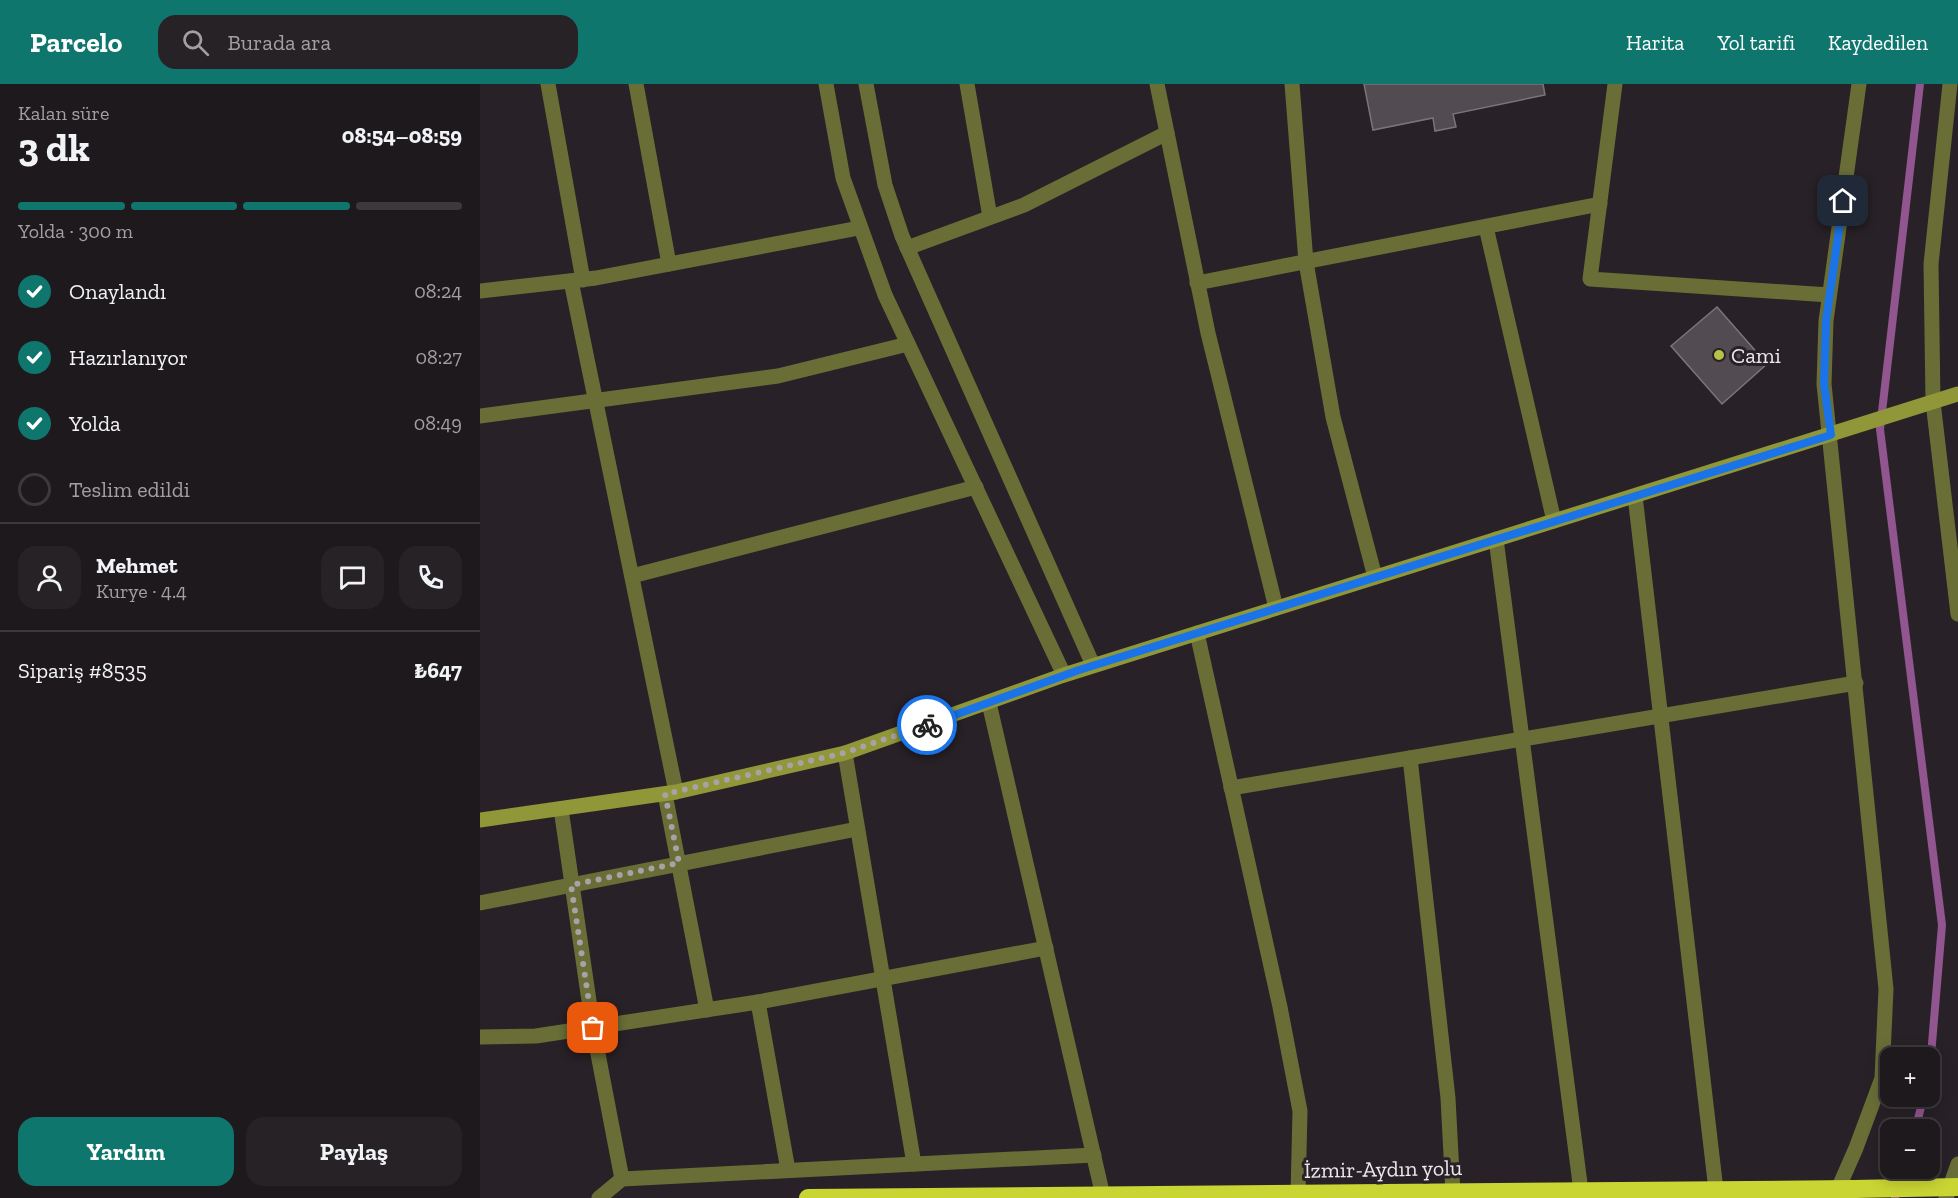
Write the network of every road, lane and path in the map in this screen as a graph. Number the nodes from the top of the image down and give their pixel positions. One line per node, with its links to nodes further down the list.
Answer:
1 (549, 84): 19 (street)
2 (636, 84): 18 (street)
3 (826, 84): 15 (street)
4 (866, 84): 16 (street)
5 (967, 84): 13 (street)
6 (1157, 84): 11 (street)
7 (1292, 84): 17 (street)
8 (1615, 84): 12 (street)
9 (1859, 84): 22 (street)
10 (1950, 84): 26 (street)
11 (1167, 133): 13 (street); 20 (street)
12 (1599, 204): 14 (street); 22 (street)
13 (990, 217): 16 (street)
14 (1486, 227): 17 (street); 31 (street)
15 (860, 228): 18 (street); 23 (street)
16 (907, 248): 38 (street)
17 (1306, 262): 20 (street); 34 (street)
18 (669, 264): 19 (street)
19 (577, 280): 21 (street); 25 (street)
20 (1197, 283): 35 (street)
21 (480, 291)
22 (1830, 296): 28 (street)
23 (908, 344): 25 (street); 29 (street)
24 (1958, 394): 26 (street)
25 (596, 400): 27 (street); 33 (street)
26 (1933, 402): 28 (street); 36 (street)
27 (480, 416)
28 (1831, 435): 30 (street); 40 (street)
29 (976, 487): 33 (street); 39 (street)
30 (1635, 496): 31 (street); 42 (street)
31 (1554, 521): 32 (street)
32 (1496, 539): 34 (street); 43 (street)
33 (632, 576): 47 (street)
34 (1376, 577): 35 (street)
35 (1276, 608): 37 (street)
36 (1958, 614)
37 (1197, 633): 38 (street); 46 (street)
38 (1093, 665): 39 (street)
39 (1064, 675): 41 (street)
40 (1856, 683): 42 (street); 66 (street)
41 (988, 703): 44 (street); 54 (street)
42 (1661, 716): 43 (street); 67 (street)
43 (1522, 739): 45 (street); 68 (street)
44 (844, 753): 47 (street); 50 (street)
45 (1410, 758): 46 (street); 69 (street)
46 (1232, 788): 70 (street)
47 (671, 793): 48 (street); 51 (street)
48 (561, 809): 49 (street); 52 (street)
49 (480, 820)
50 (857, 829): 51 (street); 55 (street)
51 (679, 863): 52 (street); 57 (street)
52 (571, 885): 53 (street); 58 (street)
53 (480, 903)
54 (1046, 948): 55 (street); 60 (street)
55 (882, 978): 56 (street); 61 (street)
56 (758, 1002): 57 (street); 63 (street)
57 (707, 1010): 58 (street)
58 (593, 1028): 59 (street); 64 (street)
59 (480, 1037)
60 (1094, 1155): 61 (street); 71 (street)
61 (914, 1164): 63 (street)
62 (1958, 1164): 74 (street)
63 (788, 1170): 64 (street)
64 (622, 1179): 72 (street)
65 (1958, 1187): 66 (highway, İzmir-Aydın yolu, bridge)
66 (1846, 1189): 67 (highway, İzmir-Aydın yolu)
67 (1716, 1190): 68 (highway, İzmir-Aydın yolu)
68 (1581, 1191): 69 (highway, İzmir-Aydın yolu)
69 (1453, 1193): 70 (highway, İzmir-Aydın yolu)
70 (1298, 1194): 71 (highway, İzmir-Aydın yolu)
71 (1103, 1196): 73 (highway, İzmir-Aydın yolu)
72 (599, 1198)
73 (808, 1198)
74 (1946, 1198)

